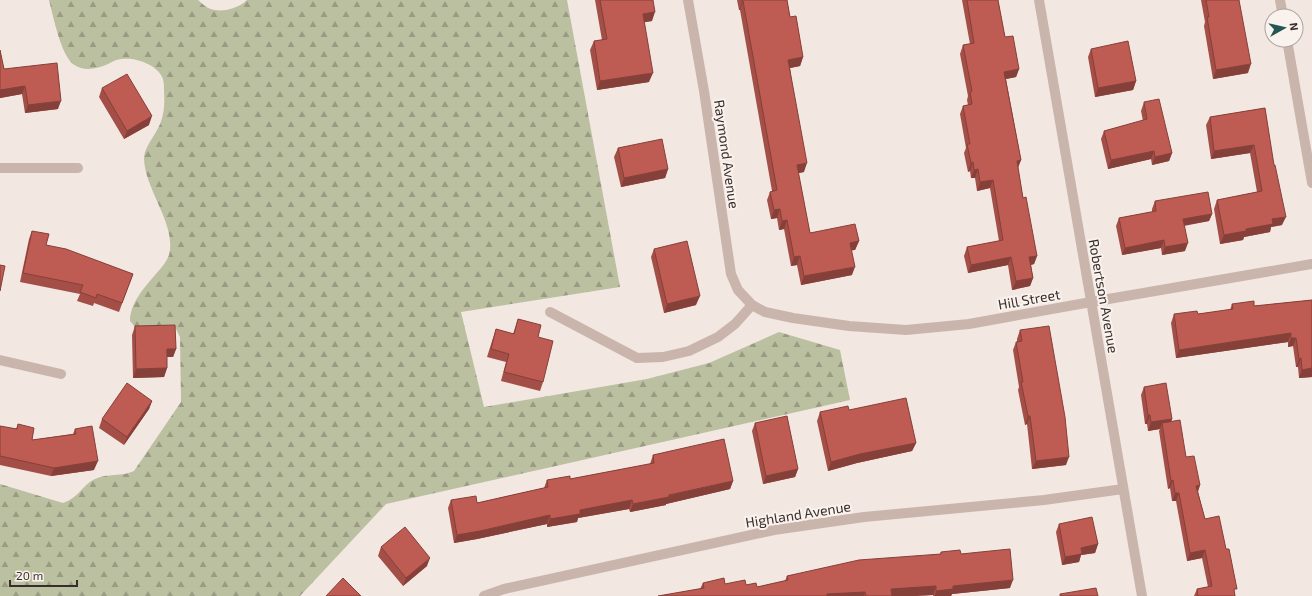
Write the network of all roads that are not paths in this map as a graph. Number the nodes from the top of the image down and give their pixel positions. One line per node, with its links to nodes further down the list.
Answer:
1 (688, 0): 9 (street, Raymond Avenue)
2 (1039, 0): 8 (street, Robertson Avenue)
3 (1288, 48): 6 (street)
4 (0, 168): 5 (street)
5 (78, 168)
6 (1312, 183)
7 (1312, 264): 8 (street, Hill Street)
8 (1091, 302): 9 (street, Hill Street); 13 (street, Robertson Avenue)
9 (752, 305): 10 (street)
10 (550, 312)
11 (0, 360): 12 (street)
12 (61, 374)
13 (1123, 489): 14 (street, Highland Avenue); 15 (street, Robertson Avenue)
14 (484, 596)
15 (1142, 596)

